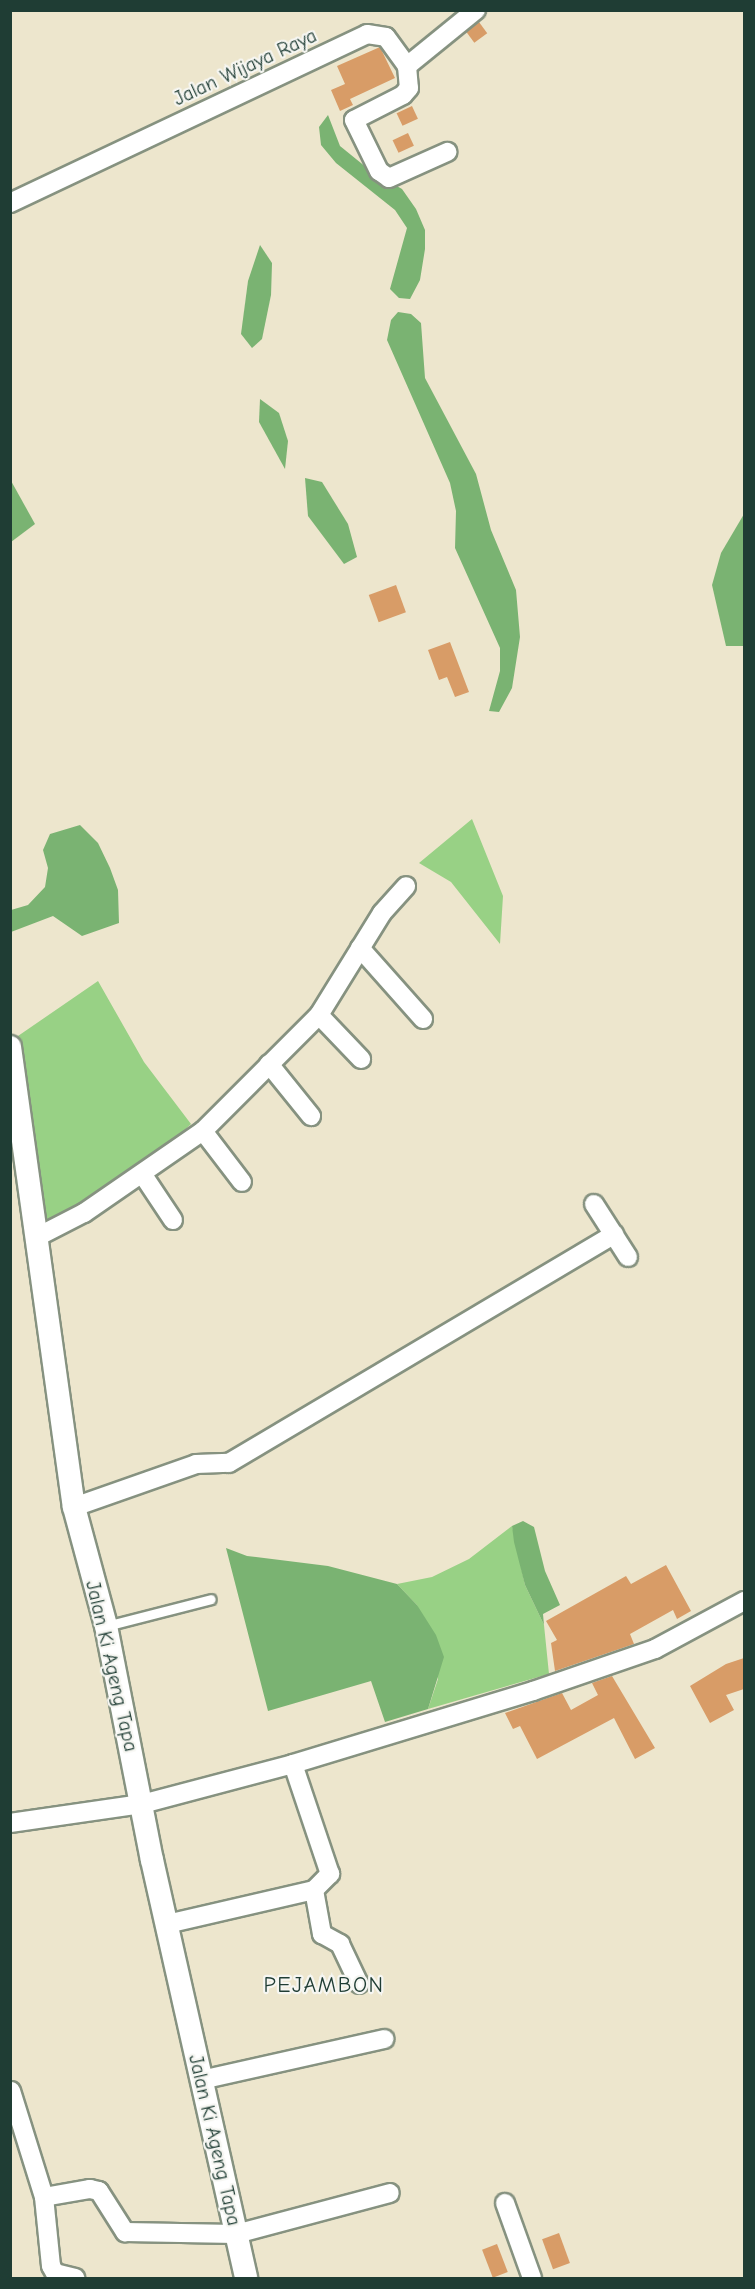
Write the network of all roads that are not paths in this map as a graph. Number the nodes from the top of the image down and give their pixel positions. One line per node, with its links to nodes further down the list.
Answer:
1 (476, 10): 2 (street)
2 (407, 66): 3 (street); 4 (street, Jalan Wijaya Raya)
3 (447, 152)
4 (10, 203)
5 (406, 886): 6 (street)
6 (360, 948): 7 (street); 8 (street)
7 (319, 1015): 10 (street); 11 (street)
8 (423, 1019)
9 (10, 1047): 19 (street, Jalan Ki Ageng Tapa)
10 (361, 1059)
11 (269, 1064): 12 (street); 13 (street)
12 (311, 1116)
13 (202, 1131): 14 (street); 15 (street)
14 (143, 1175): 17 (street); 19 (street)
15 (242, 1182)
16 (594, 1204): 18 (street)
17 (173, 1220)
18 (614, 1234): 20 (street); 21 (street)
19 (37, 1237): 21 (street, Jalan Ki Ageng Tapa)
20 (628, 1257)
21 (74, 1507): 24 (street, Jalan Ki Ageng Tapa)
22 (211, 1599): 24 (lane)
23 (744, 1601): 25 (street)
24 (106, 1626): 26 (street, Jalan Ki Ageng Tapa)
25 (293, 1764): 26 (street); 28 (street)
26 (142, 1804): 27 (street); 29 (street, Jalan Ki Ageng Tapa)
27 (11, 1828)
28 (314, 1890): 29 (street); 30 (street)
29 (166, 1924): 32 (street, Jalan Ki Ageng Tapa)
30 (359, 1984)
31 (384, 2039): 32 (street)
32 (201, 2080): 37 (street, Jalan Ki Ageng Tapa)
33 (11, 2087): 35 (street)
34 (390, 2193): 37 (street)
35 (44, 2197): 37 (street); 38 (street)
36 (505, 2203): 40 (street)
37 (237, 2234): 39 (street, Jalan Ki Ageng Tapa)
38 (75, 2278)
39 (246, 2278)
40 (532, 2278)

